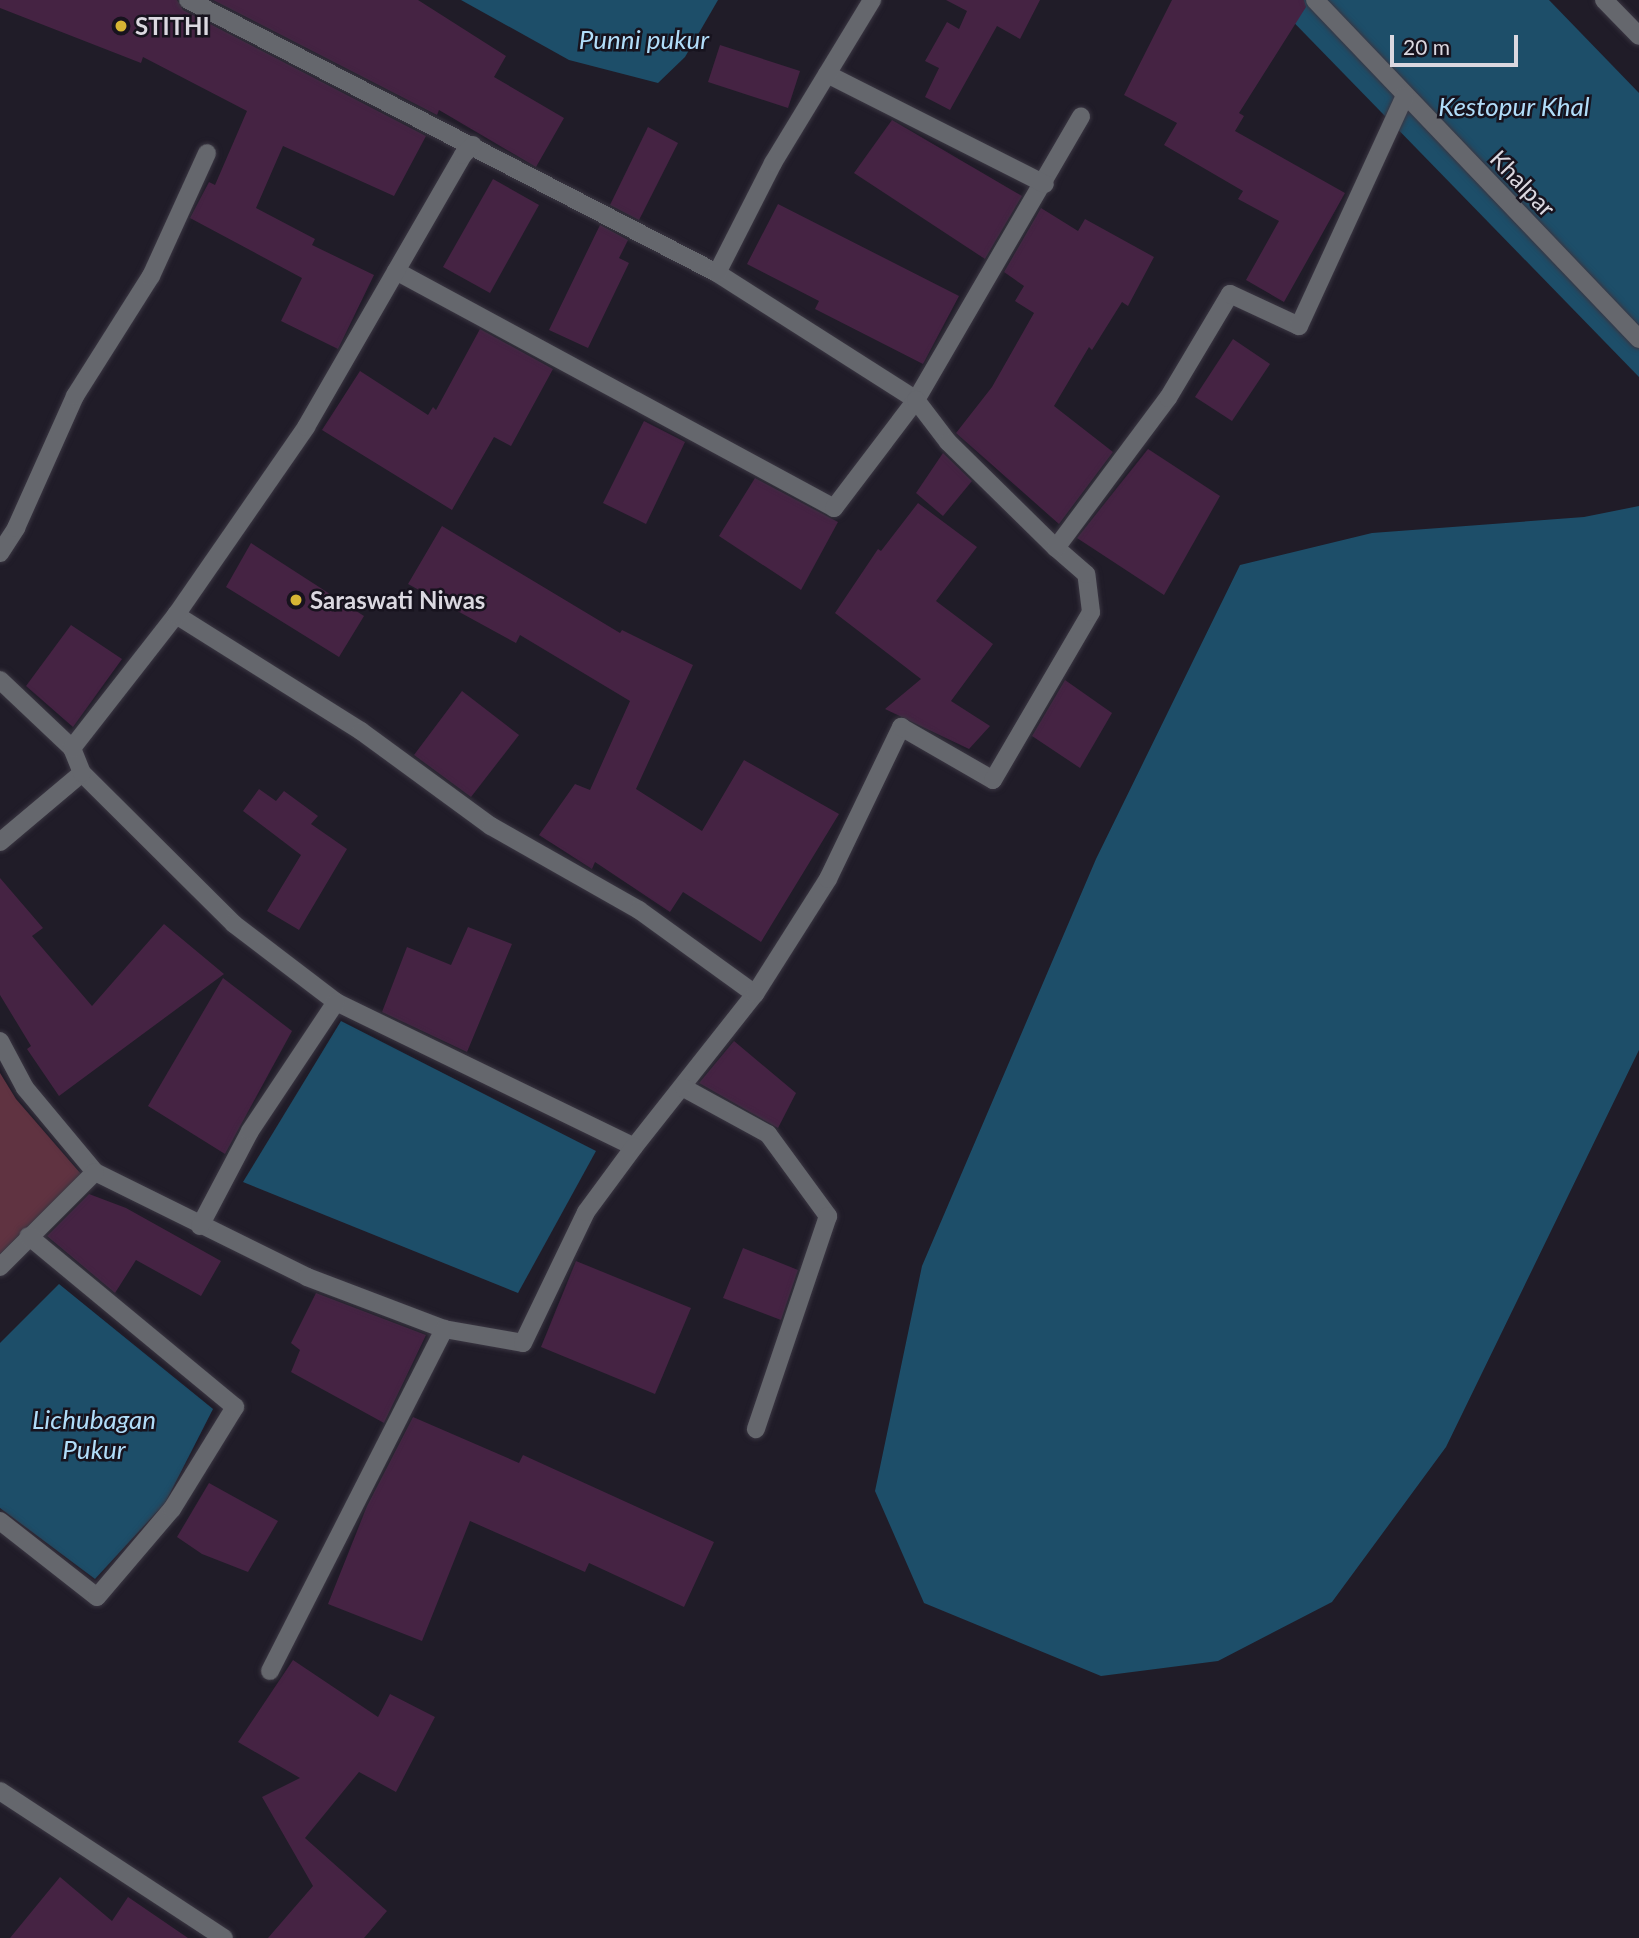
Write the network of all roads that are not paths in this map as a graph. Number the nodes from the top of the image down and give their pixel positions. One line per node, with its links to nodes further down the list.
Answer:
1 (188, 0): 9 (street)
2 (872, 0): 6 (street)
3 (1315, 0): 7 (street, Khalpar)
4 (1604, 0): 5 (street)
5 (1639, 36)
6 (827, 74): 11 (street); 13 (street)
7 (1405, 96): 14 (street, Khalpar); 16 (street)
8 (1081, 116): 11 (street)
9 (473, 145): 12 (street); 13 (street)
10 (207, 153): 17 (street)
11 (1045, 184): 15 (street)
12 (396, 271): 15 (street); 18 (street)
13 (717, 273): 15 (street)
14 (1639, 339)
15 (916, 400): 16 (street)
16 (1056, 548): 23 (street)
17 (0, 553)
18 (176, 615): 20 (street); 23 (street)
19 (0, 680): 20 (street)
20 (72, 747): 21 (street)
21 (82, 773): 22 (street); 24 (street)
22 (0, 842)
23 (755, 994): 26 (street)
24 (336, 1002): 27 (street); 29 (street)
25 (0, 1041): 28 (street)
26 (684, 1088): 27 (street); 33 (street)
27 (634, 1147): 32 (street)
28 (95, 1172): 29 (street); 30 (street)
29 (200, 1226): 32 (street)
30 (28, 1236): 31 (street); 34 (street)
31 (0, 1267)
32 (444, 1329): 35 (street)
33 (756, 1429)
34 (0, 1521)
35 (270, 1671)
36 (0, 1791): 37 (street)
37 (224, 1938)

